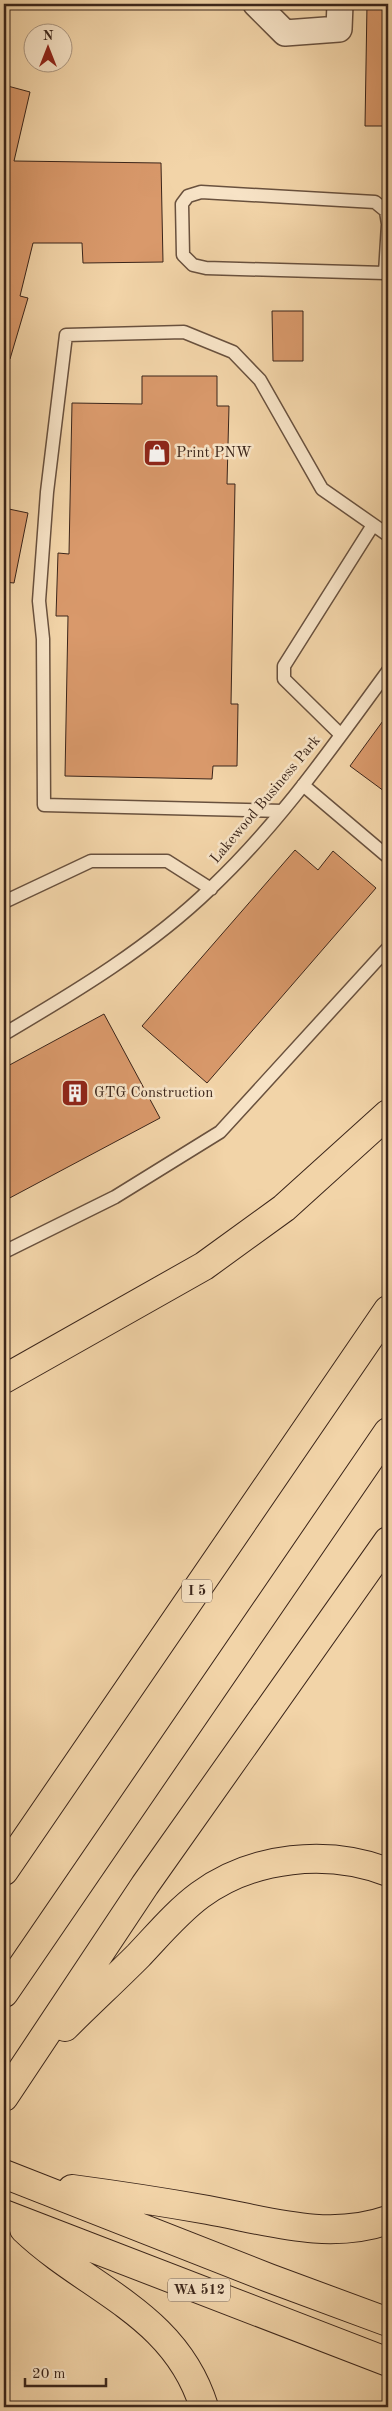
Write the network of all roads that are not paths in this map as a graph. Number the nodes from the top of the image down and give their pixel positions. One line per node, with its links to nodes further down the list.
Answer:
1 (256, 4): 2 (street)
2 (340, 4)
3 (387, 273): 3 (lane)
4 (374, 525): 5 (lane); 7 (lane); 9 (lane)
5 (388, 535)
6 (388, 671): 7 (lane, Lakewood Business Park)
7 (341, 735): 8 (lane, Lakewood Business Park)
8 (304, 785): 9 (lane, Lakewood Business Park); 10 (lane)
9 (282, 811): 11 (lane, Lakewood Business Park)
10 (388, 857)
11 (211, 889): 12 (lane); 14 (lane, Lakewood Business Park)
12 (4, 902)
13 (388, 948): 16 (lane)
14 (4, 1034)
15 (388, 1114): 18 (highway)
16 (4, 1252)
17 (388, 1310): 21 (highway, I 5)
18 (4, 1379)
19 (388, 1432): 23 (highway)
20 (388, 1541): 24 (highway)
21 (4, 1871)
22 (388, 1872): 24 (highway)
23 (4, 1993)
24 (28, 2063): 25 (highway)
25 (4, 2097)
26 (4, 2174): 27 (highway, WA 512)
27 (29, 2184): 29 (highway); 30 (highway, WA 512)
28 (7, 2215): 31 (highway, WA 512); 32 (highway)
29 (388, 2220)
30 (388, 2322)
31 (388, 2362)
32 (204, 2407)

